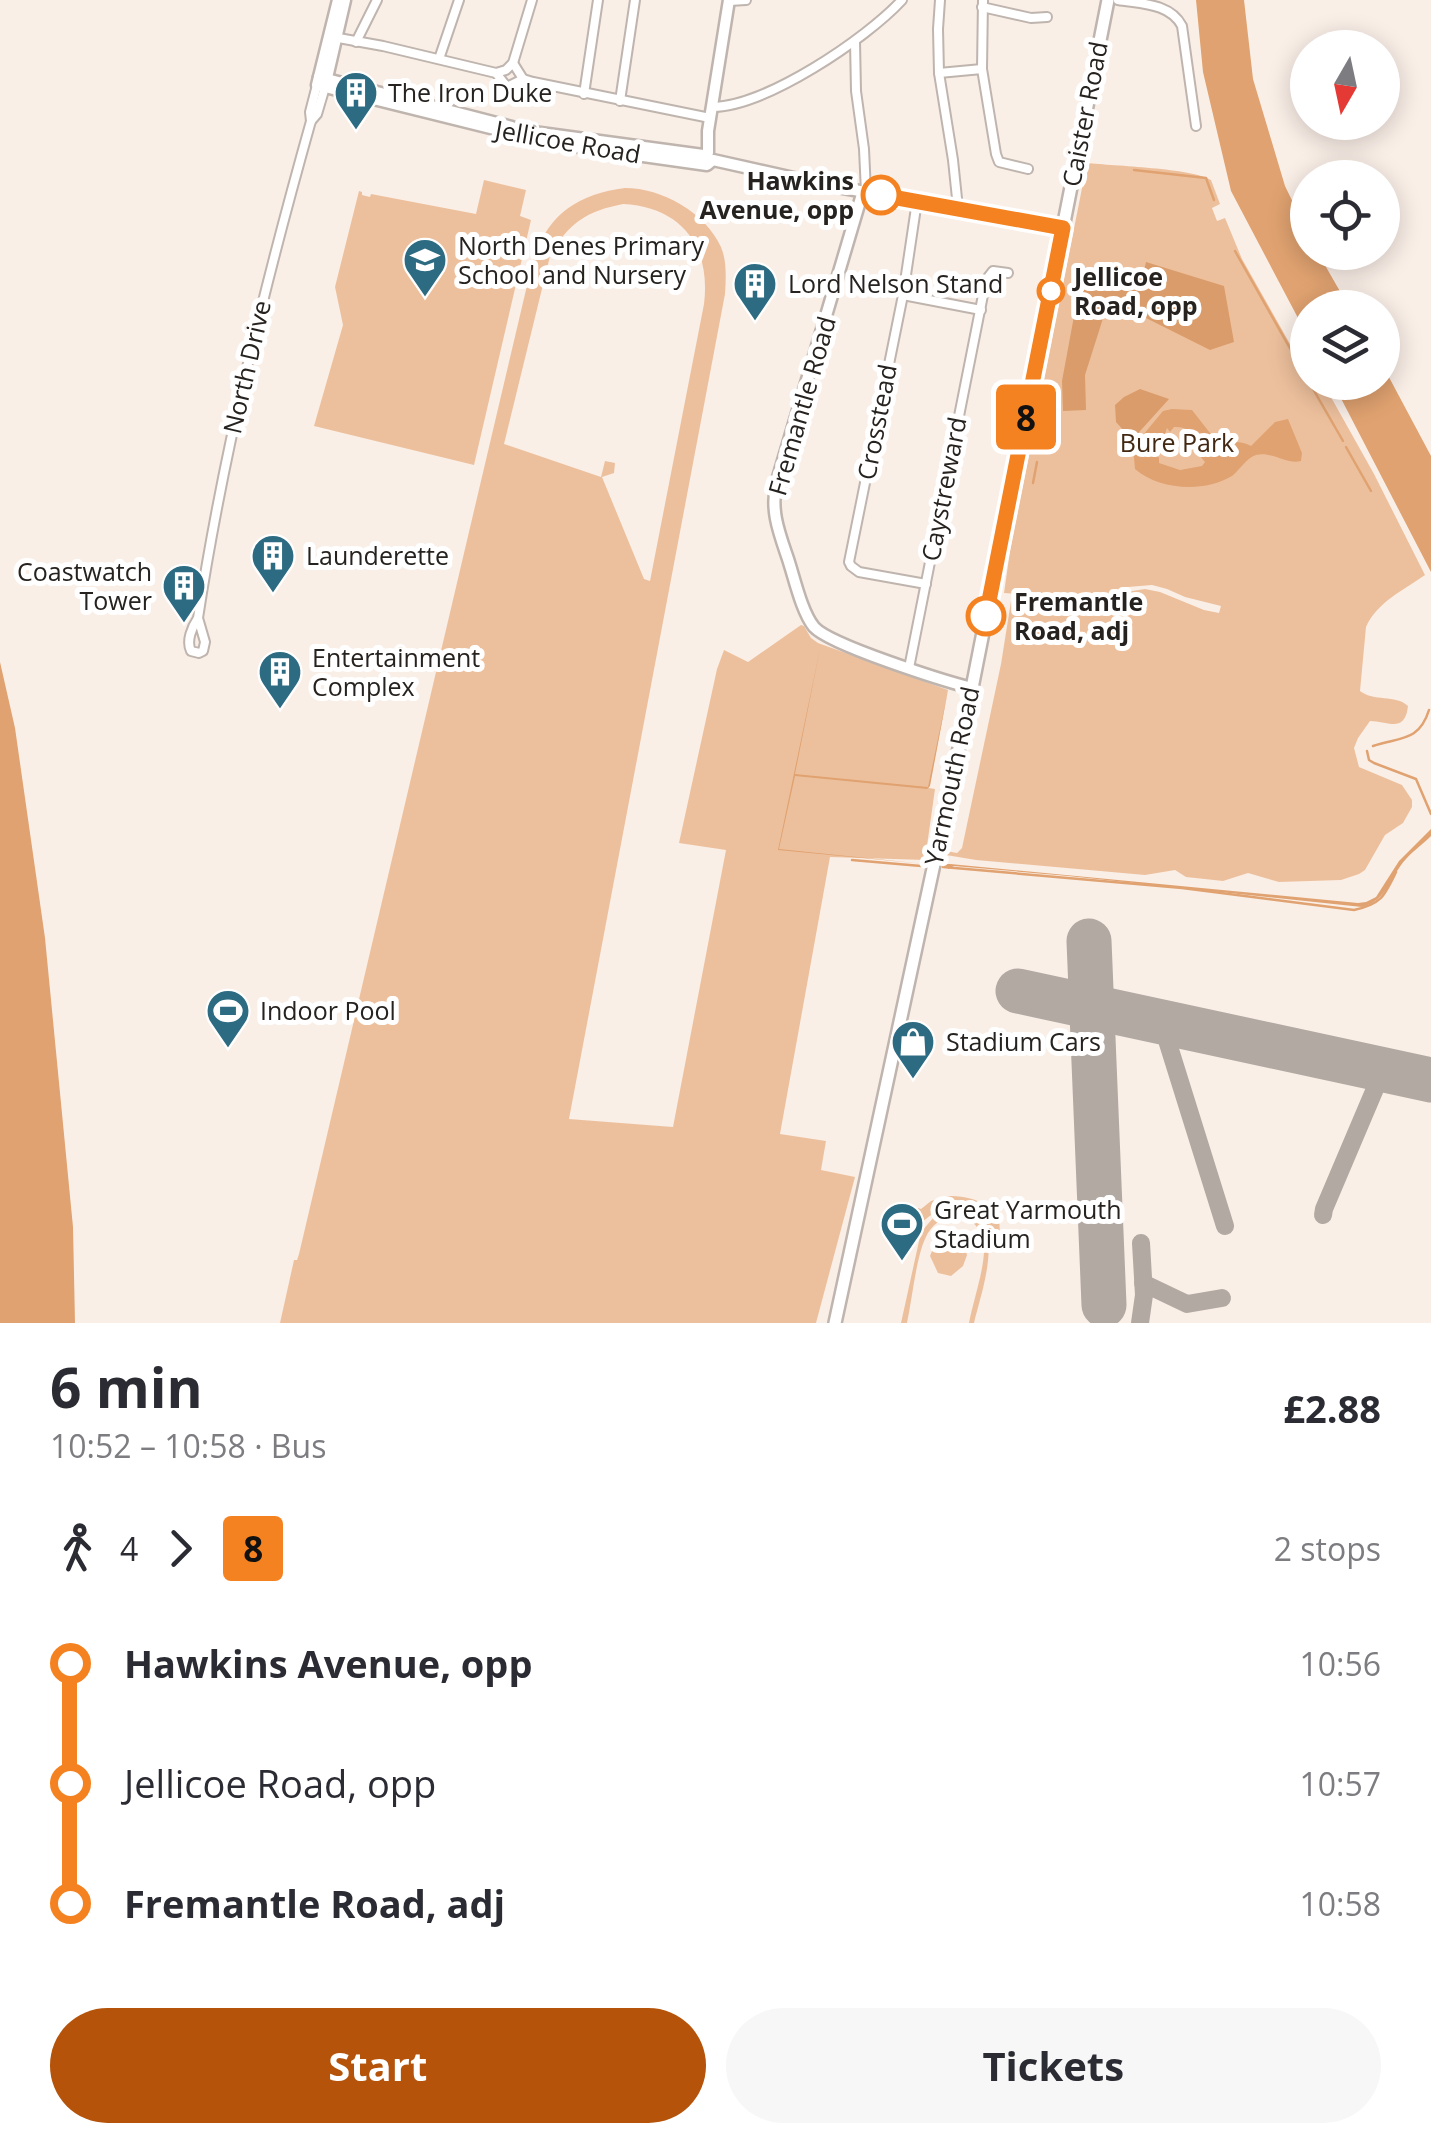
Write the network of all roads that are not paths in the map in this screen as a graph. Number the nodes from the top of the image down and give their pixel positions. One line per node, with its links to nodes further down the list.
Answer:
1 (342, 0): 17 (street, North Drive)
2 (377, 0): 18 (street)
3 (459, 0): 20 (street)
4 (532, 0): 21 (street)
5 (598, 0): 27 (street)
6 (635, 0): 28 (street)
7 (746, 0): 12 (street)
8 (902, 0): 14 (street)
9 (940, 0): 23 (street)
10 (1108, 0): 36 (main road, Caister Road)
11 (1118, 0): 13 (street)
12 (729, 1): 29 (street)
13 (1155, 3): 30 (street)
14 (891, 4): 19 (street)
15 (982, 4): 16 (street); 22 (street)
16 (1047, 18)
17 (332, 37): 18 (street); 26 (street, North Drive)
18 (356, 42): 20 (street)
19 (855, 42): 29 (street); 33 (street)
20 (438, 58): 24 (street)
21 (513, 63): 24 (street); 25 (street)
22 (982, 70): 23 (street); 32 (street)
23 (939, 73): 35 (street)
24 (496, 74): 25 (street)
25 (523, 79): 27 (street)
26 (322, 82): 31 (street, Jellicoe Road); 41 (street, North Drive)
27 (584, 94): 28 (street)
28 (620, 101): 29 (street)
29 (711, 112): 31 (street)
30 (1191, 121)
31 (707, 158): 33 (street, Jellicoe Road)
32 (1028, 168)
33 (864, 192): 34 (street, Jellicoe Road); 42 (street, Fremantle Road)
34 (917, 201): 35 (street, Jellicoe Road); 38 (street, Crosstead)
35 (958, 208): 36 (street, Jellicoe Road)
36 (1063, 228): 43 (main road, Yarmouth Road)
37 (1008, 273): 39 (street, Caystreward)
38 (903, 296): 39 (street); 40 (street, Crosstead)
39 (980, 310): 40 (street, Caystreward)
40 (926, 584): 42 (street, Caystreward)
41 (198, 618): 41 (street, North Drive)
42 (909, 668): 43 (street, Fremantle Road)
43 (972, 688): 44 (main road, Yarmouth Road)
44 (835, 1323)

